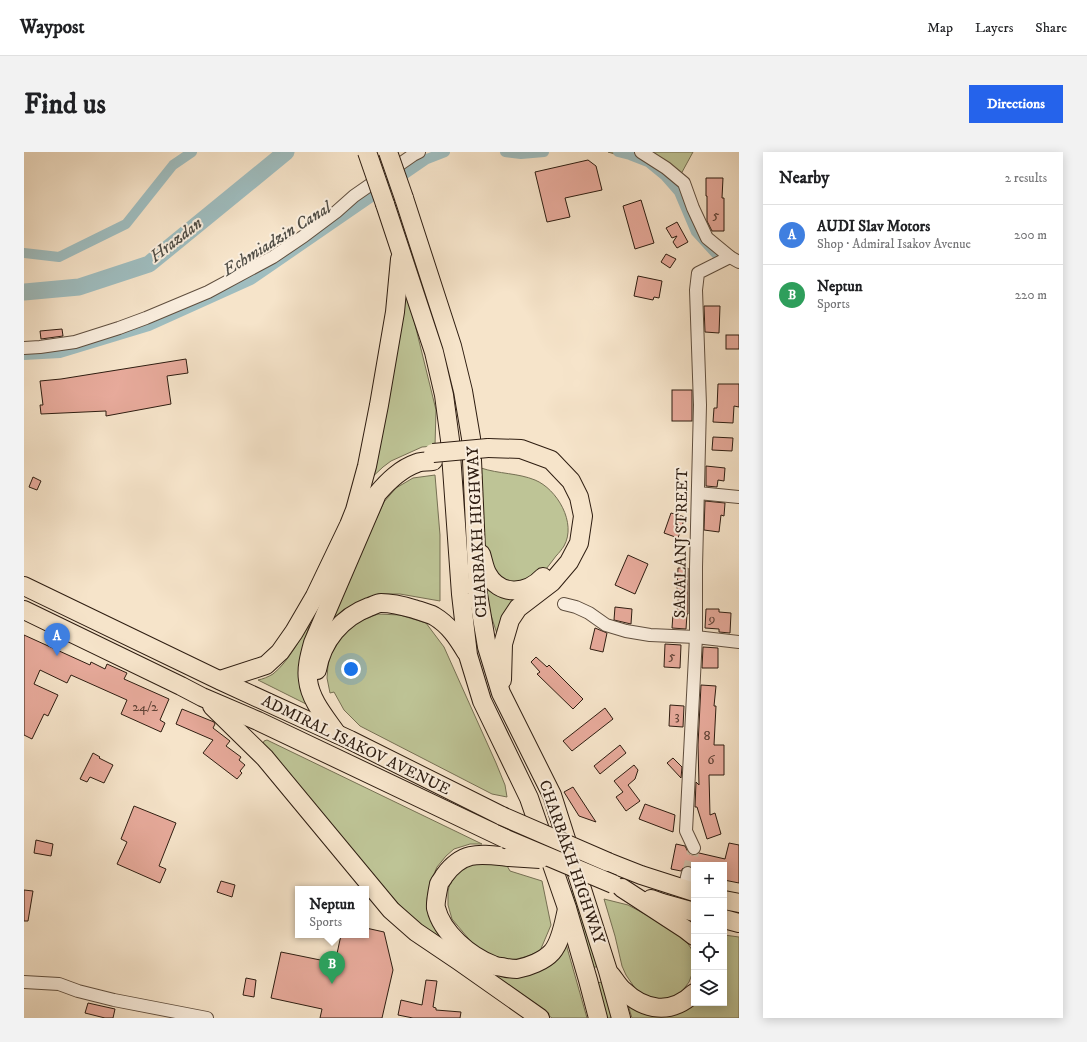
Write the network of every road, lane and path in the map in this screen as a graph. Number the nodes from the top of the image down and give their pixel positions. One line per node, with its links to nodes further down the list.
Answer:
1 (367, 152): 5 (highway, CHARBAKH HIGHWAY, bridge)
2 (388, 152): 13 (highway, CHARBAKH HIGHWAY, bridge)
3 (641, 152): 6 (street)
4 (416, 153): 7 (street)
5 (401, 251): 12 (highway); 19 (highway, CHARBAKH HIGHWAY)
6 (734, 260): 10 (street, SARALANJ STREET)
7 (24, 348)
8 (488, 453): 9 (highway, bridge); 13 (highway); 21 (highway)
9 (433, 457): 12 (highway); 23 (highway)
10 (698, 492): 11 (street); 17 (street, SARALANJ STREET)
11 (739, 497)
12 (355, 510): 20 (highway)
13 (475, 530): 21 (highway, CHARBAKH HIGHWAY)
14 (24, 586): 20 (highway, ADMIRAL ISAKOV AVENUE)
15 (564, 604): 17 (street)
16 (24, 610): 22 (highway, ADMIRAL ISAKOV AVENUE)
17 (696, 637): 18 (street); 24 (street, SARALANJ STREET)
18 (739, 642)
19 (468, 655): 23 (highway); 30 (highway, CHARBAKH HIGHWAY)
20 (220, 680): 23 (highway, ADMIRAL ISAKOV AVENUE)
21 (501, 693): 35 (highway, CHARBAKH HIGHWAY)
22 (202, 697): 25 (highway, ADMIRAL ISAKOV AVENUE, bridge); 40 (highway)
23 (343, 737): 26 (highway, ADMIRAL ISAKOV AVENUE, bridge)
24 (694, 848)
25 (555, 860): 27 (highway, ADMIRAL ISAKOV AVENUE, bridge); 30 (highway, bridge)
26 (689, 884)
27 (617, 886): 31 (highway, ADMIRAL ISAKOV AVENUE); 34 (highway)
28 (727, 901): 29 (highway)
29 (739, 903)
30 (567, 908): 36 (highway, CHARBAKH HIGHWAY)
31 (691, 911)
32 (727, 920): 33 (highway)
33 (739, 923)
34 (692, 934)
35 (609, 973): 36 (highway); 38 (highway); 42 (highway, CHARBAKH HIGHWAY)
36 (588, 980): 41 (highway, CHARBAKH HIGHWAY)
37 (24, 982): 39 (street)
38 (691, 995)
39 (207, 1018)
40 (540, 1018)
41 (598, 1018)
42 (622, 1018)

